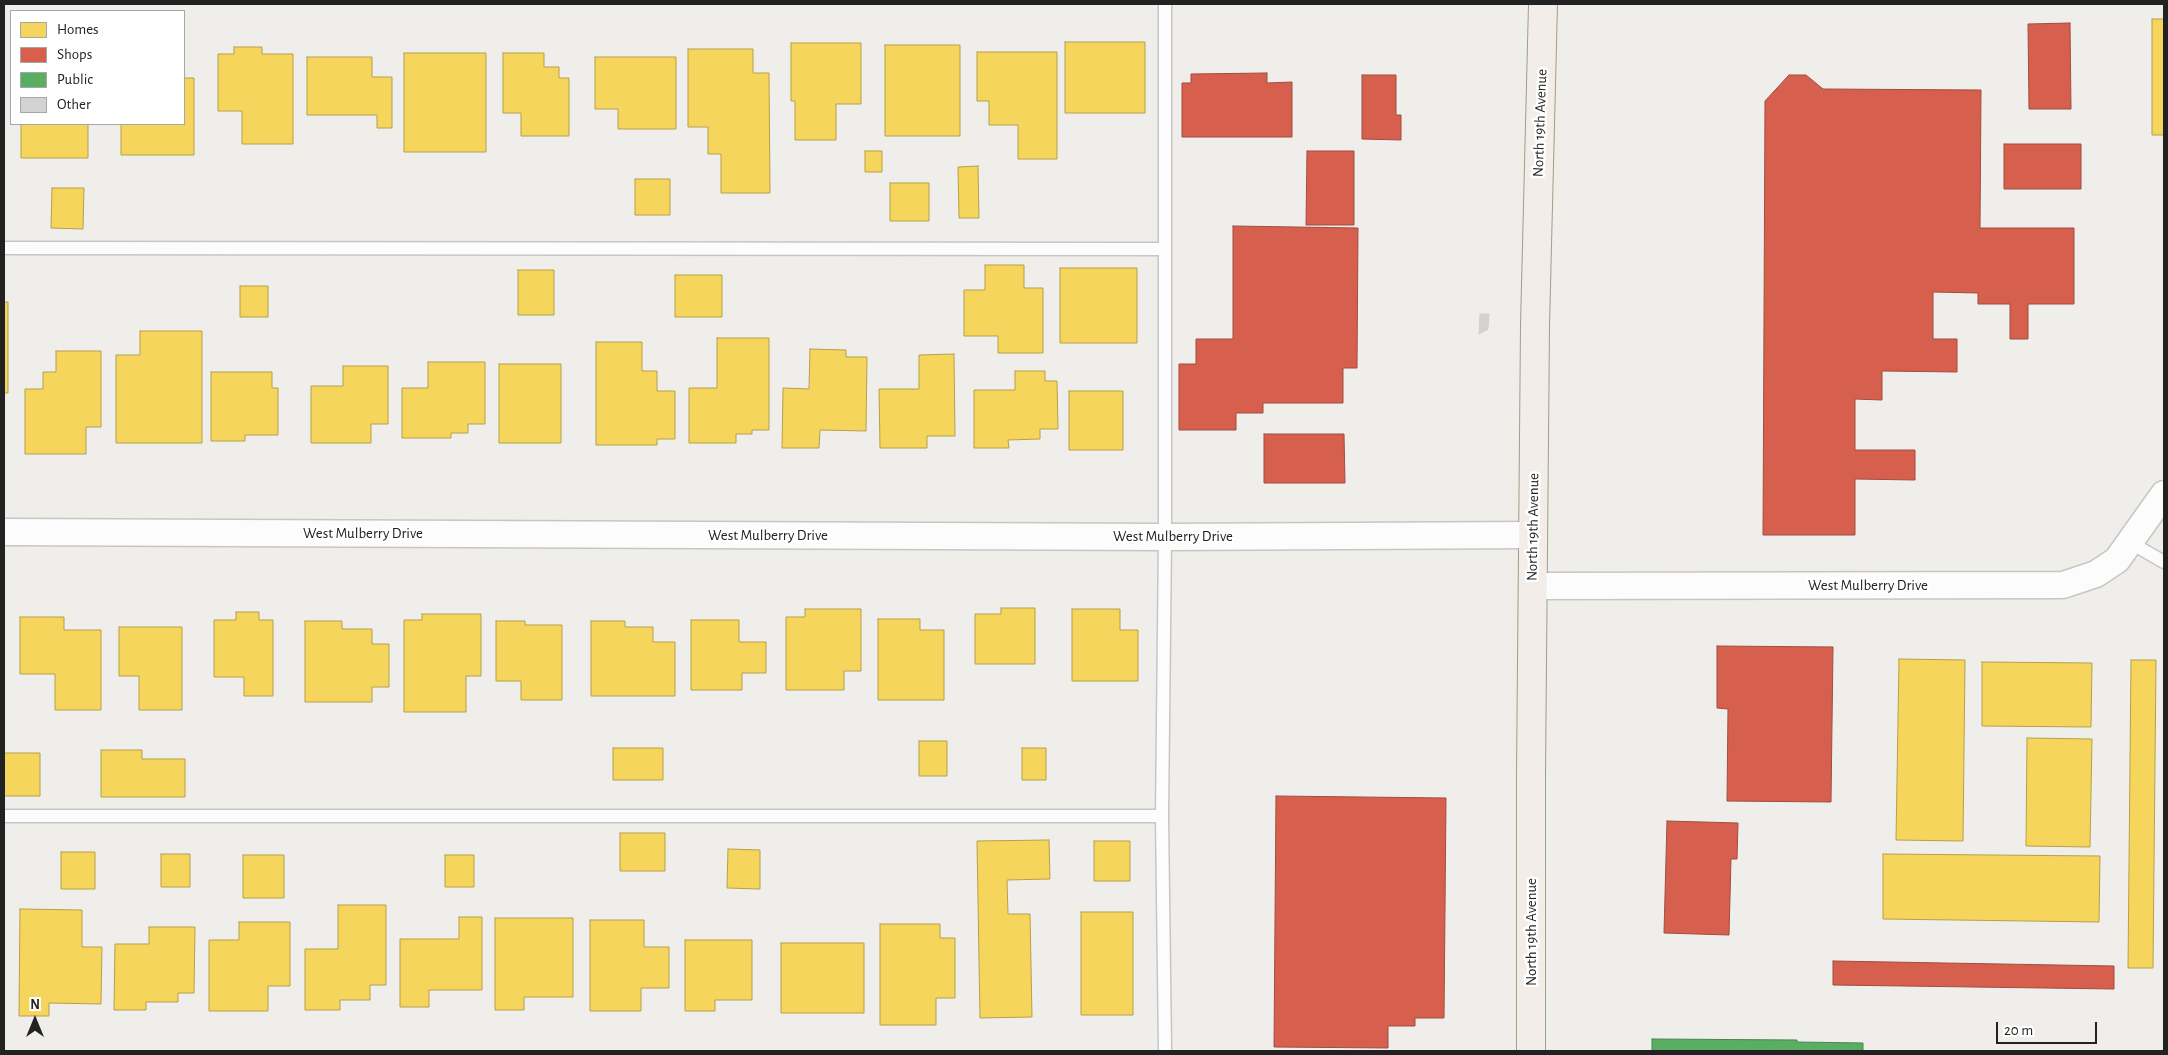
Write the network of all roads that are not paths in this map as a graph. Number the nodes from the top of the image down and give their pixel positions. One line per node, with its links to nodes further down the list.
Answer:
1 (1165, 4): 4 (lane)
2 (1543, 4): 7 (main road, North 19th Avenue)
3 (4, 248): 4 (lane)
4 (1165, 249): 8 (lane)
5 (2164, 494): 9 (street, West Mulberry Drive)
6 (4, 532): 8 (street, West Mulberry Drive)
7 (1533, 535): 8 (street, West Mulberry Drive); 11 (main road, North 19th Avenue)
8 (1165, 537): 13 (lane)
9 (2130, 543): 10 (lane); 11 (street, West Mulberry Drive)
10 (2164, 562)
11 (1532, 586): 15 (main road, North 19th Avenue)
12 (4, 816): 13 (lane)
13 (1162, 816): 14 (lane)
14 (1166, 1051)
15 (1531, 1051)

